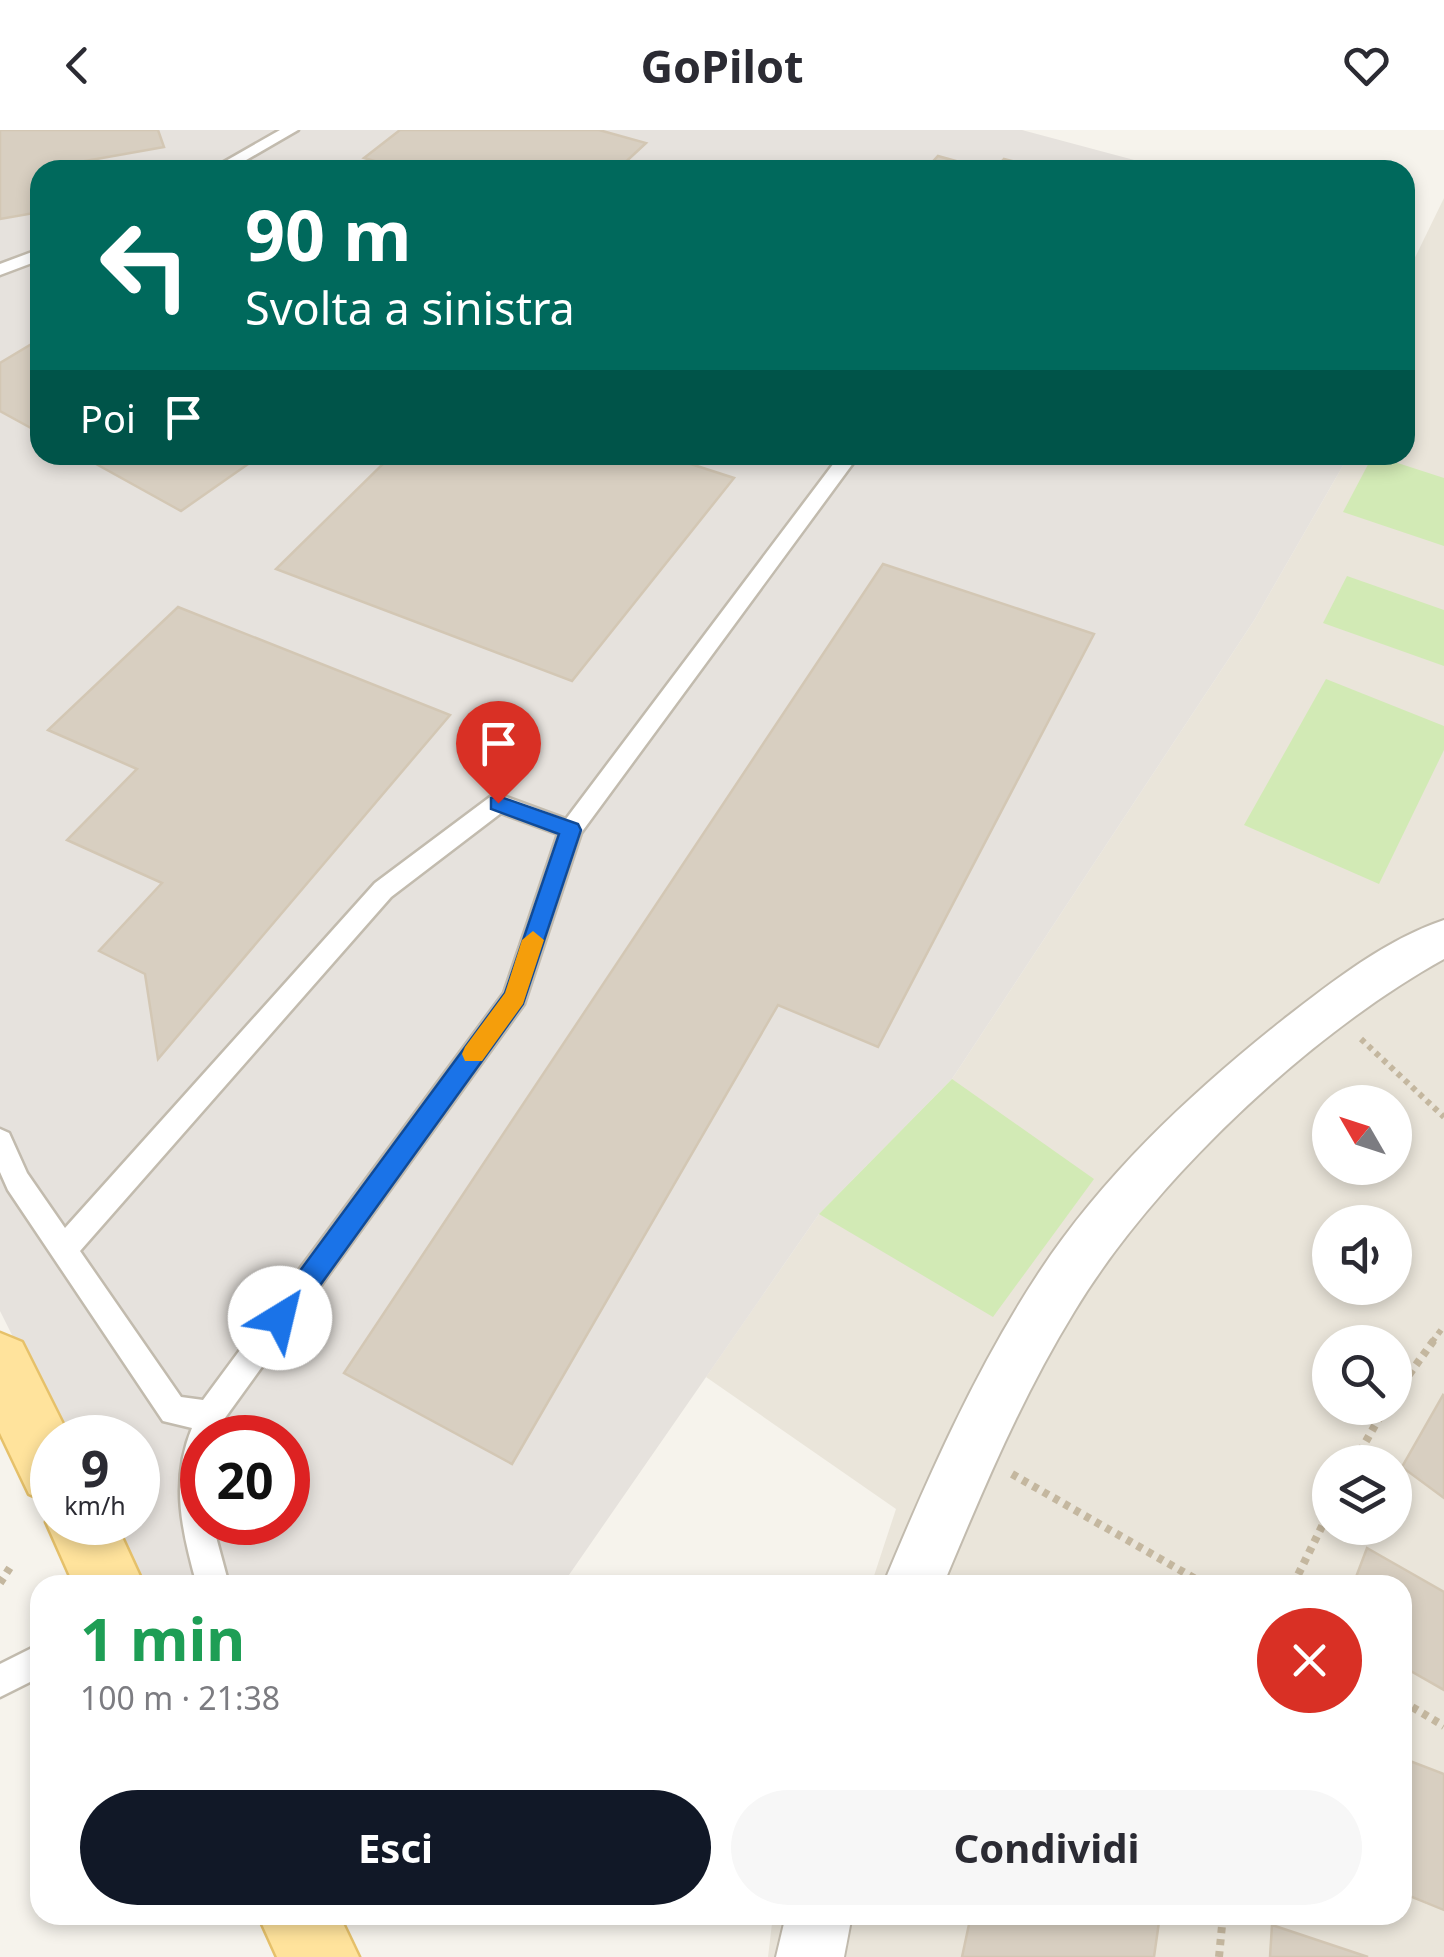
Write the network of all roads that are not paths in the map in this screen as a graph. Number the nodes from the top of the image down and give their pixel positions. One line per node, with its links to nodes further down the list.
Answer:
1 (291, 130): 2 (lane)
2 (236, 160)
3 (30, 258): 4 (lane)
4 (0, 270)
5 (843, 465): 6 (lane)
6 (570, 830): 9 (lane); 11 (lane)
7 (1444, 938): 18 (street)
8 (0, 1141): 9 (lane)
9 (62, 1250): 12 (lane)
10 (0, 1364): 13 (main road)
11 (216, 1415)
12 (180, 1416)
13 (30, 1426)
14 (90, 1545): 16 (main road)
15 (201, 1545): 17 (lane)
16 (105, 1575)
17 (210, 1575)
18 (916, 1575)
19 (30, 1665): 20 (lane)
20 (0, 1681)
21 (302, 1925): 23 (main road)
22 (817, 1925): 24 (street)
23 (320, 1957)
24 (810, 1957)

